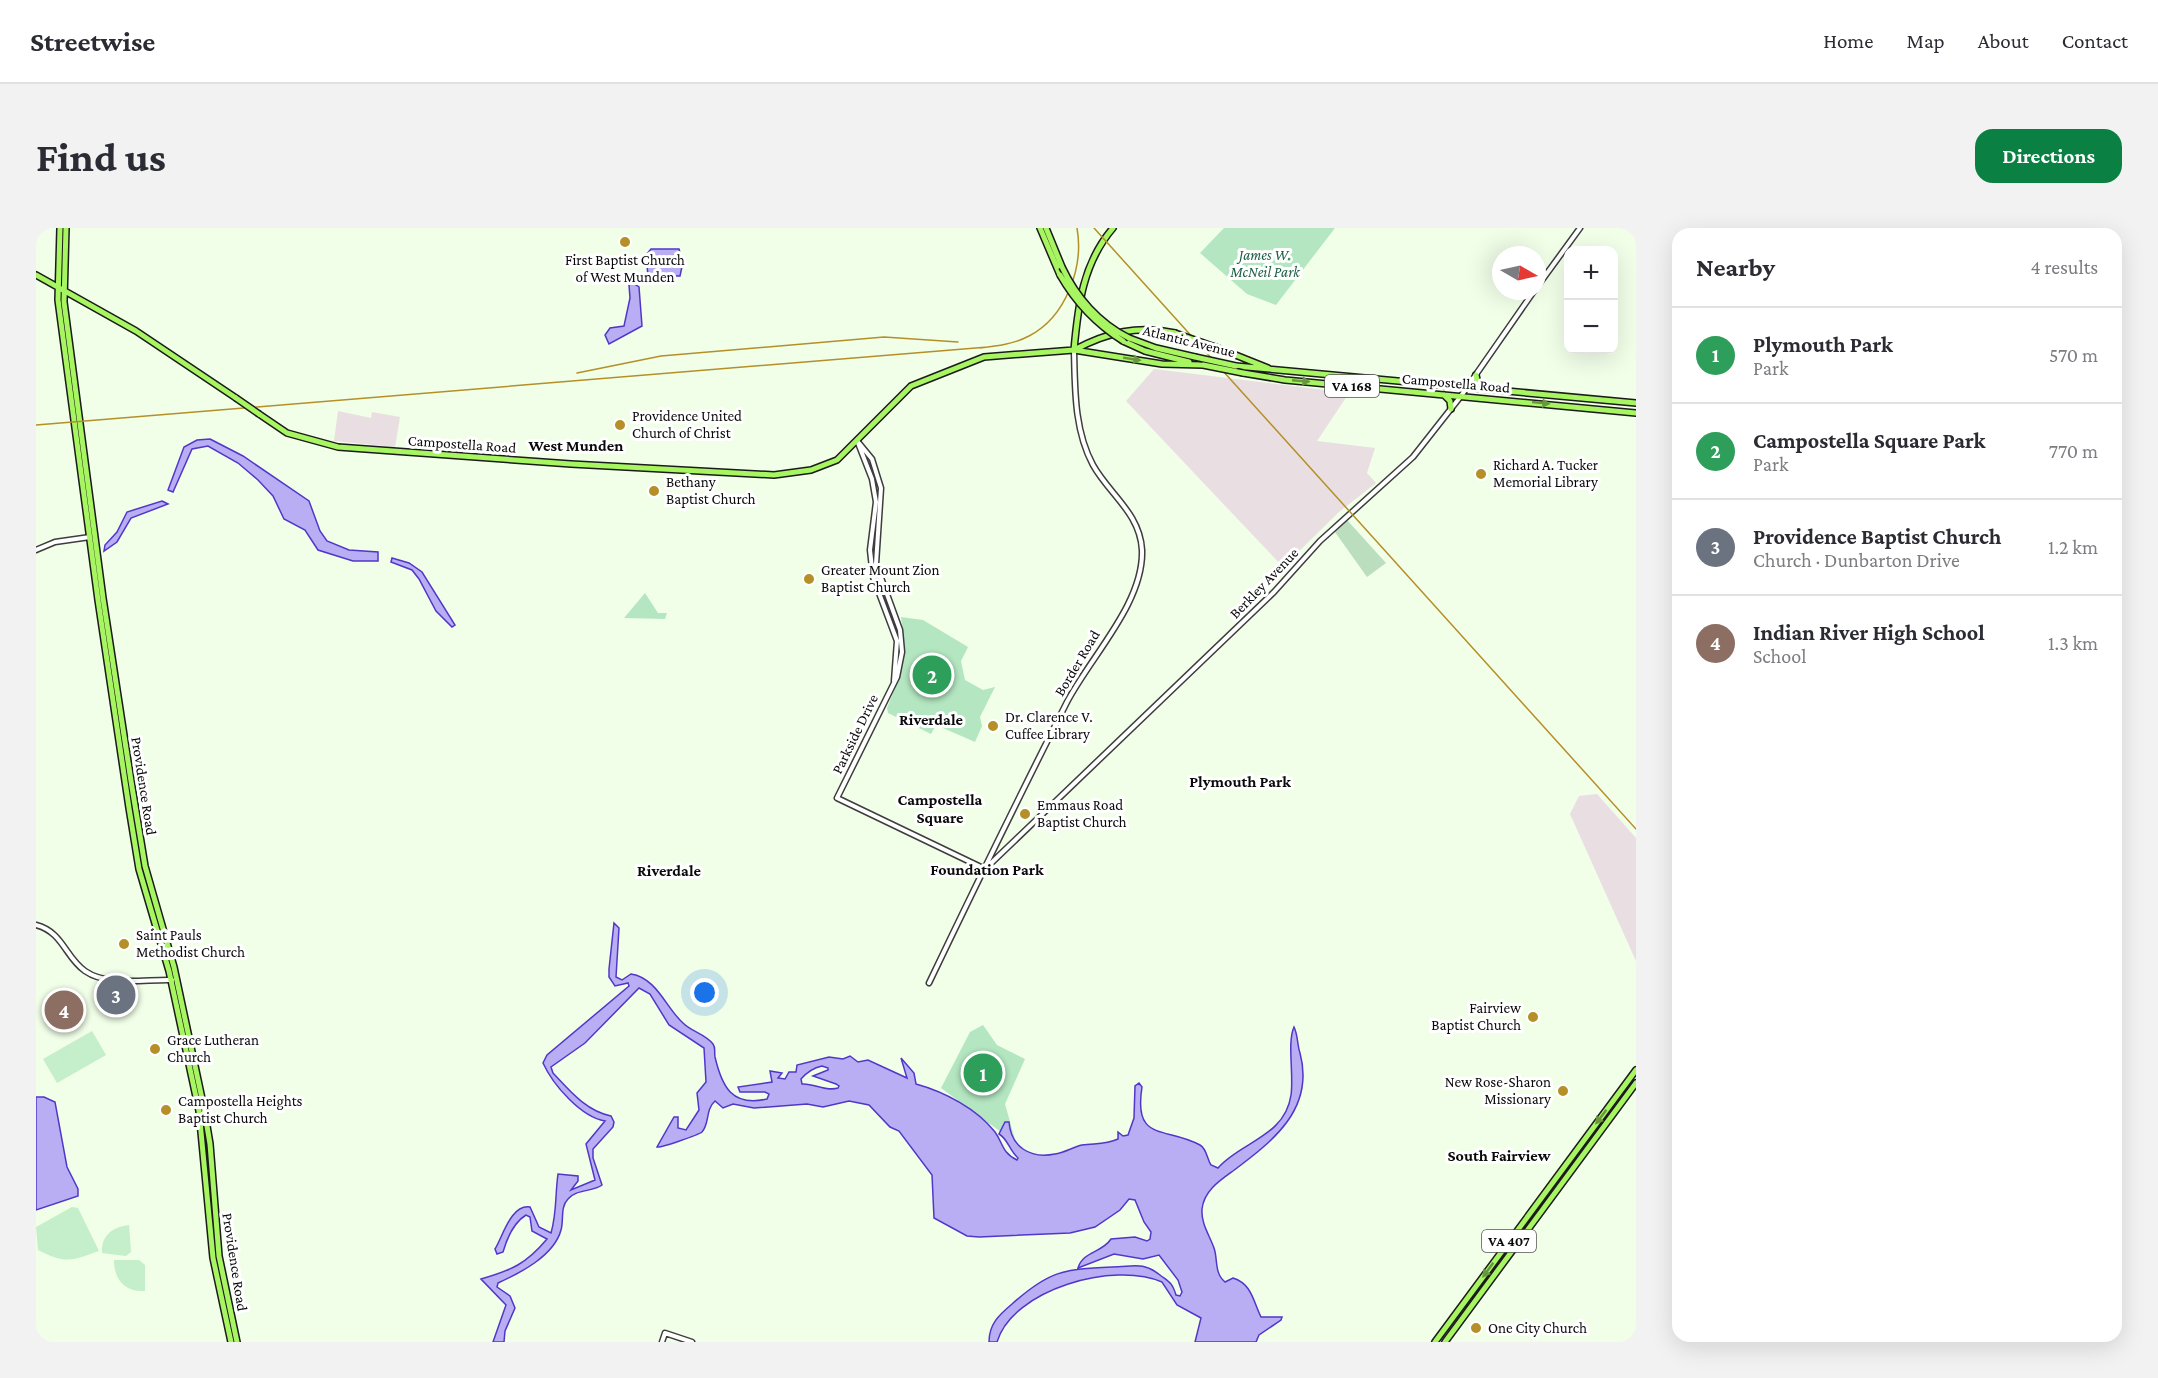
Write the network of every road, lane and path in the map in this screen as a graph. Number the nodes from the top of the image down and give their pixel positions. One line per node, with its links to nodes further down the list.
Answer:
1 (60, 228): 9 (main road, Providence Road)
2 (66, 228): 9 (main road, Providence Road)
3 (1040, 228): 11 (main road, Atlantic Avenue / VA 168, bridge)
4 (1046, 228): 11 (main road, Atlantic Avenue / VA 168, bridge)
5 (1113, 228): 12 (main road)
6 (1580, 228): 8 (street)
7 (36, 275): 9 (main road, Campostella Road)
8 (1546, 275)
9 (61, 288): 23 (main road, Campostella Road, bridge); 24 (main road, Providence Road)
10 (1528, 300): 15 (street, Berkley Avenue)
11 (1126, 339): 13 (main road, Atlantic Avenue / VA 168); 14 (main road, Atlantic Avenue / VA 168, bridge)
12 (1074, 350): 13 (main road, one-way to 13); 14 (main road, bridge); 23 (main road, Campostella Road); 26 (street, Border Road)
13 (1203, 365): 18 (main road, Campostella Road / VA 168, one-way to 18, bridge)
14 (1278, 371): 16 (main road, Campostella Road / VA 168)
15 (1476, 375): 16 (street, Berkley Avenue); 17 (main road)
16 (1467, 388): 17 (main road, Campostella Road / VA 168); 19 (street, Berkley Avenue)
17 (1486, 390): 20 (main road, Campostella Road / VA 168)
18 (1442, 394): 19 (main road, Campostella Road / VA 168); 21 (main road)
19 (1461, 396): 21 (street, Berkley Avenue); 22 (main road, Campostella Road / VA 168, one-way to 22)
20 (1636, 403)
21 (1451, 409): 27 (street, Berkley Avenue)
22 (1636, 413)
23 (858, 442): 28 (street, Parkside Drive)
24 (93, 536): 25 (street); 30 (main road, Providence Road)
25 (36, 550)
26 (996, 847): 27 (street); 28 (street, Border Road)
27 (1002, 852): 28 (street, Berkley Avenue)
28 (985, 870): 31 (street, Border Road)
29 (36, 925): 30 (street)
30 (174, 980): 34 (main road, Providence Road); 35 (main road, Providence Road)
31 (929, 983)
32 (1636, 1070): 38 (main road, VA 407, one-way to 38)
33 (1636, 1083): 39 (main road, VA 407)
34 (231, 1342)
35 (237, 1342)
36 (662, 1342): 37 (street)
37 (692, 1342)
38 (1435, 1342)
39 (1445, 1342)

